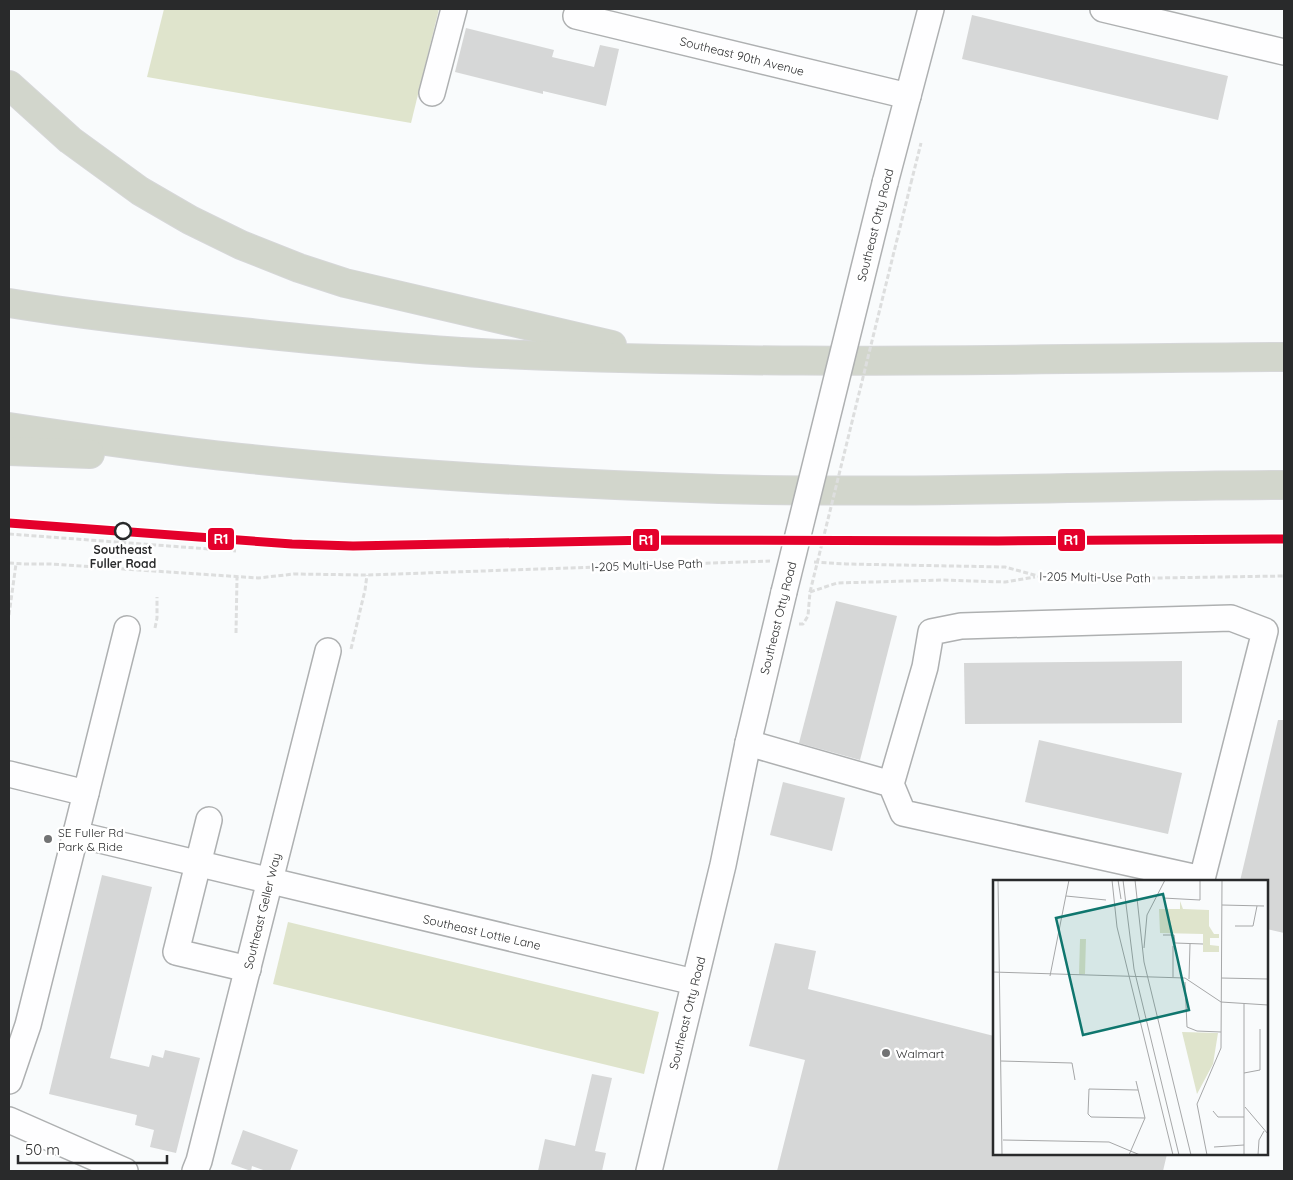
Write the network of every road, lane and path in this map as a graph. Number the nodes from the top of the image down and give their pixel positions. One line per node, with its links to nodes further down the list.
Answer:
1 (454, 9): 7 (street)
2 (931, 9): 8 (street, Southeast Otty Road)
3 (1103, 9): 5 (street)
4 (576, 16): 8 (street, Southeast 90th Avenue)
5 (1284, 52)
6 (9, 86): 12 (highway)
7 (432, 93)
8 (908, 96): 33 (street, Southeast Otty Road, bridge)
9 (911, 183): 24 (path, Southeast Otty Road, bridge)
10 (9, 303): 12 (highway)
11 (1284, 357): 12 (highway)
12 (672, 359)
13 (9, 427): 15 (highway)
14 (9, 451): 15 (highway)
15 (249, 459): 16 (highway)
16 (1284, 485)
17 (9, 534): 18 (path)
18 (236, 552)
19 (777, 561): 23 (path, I-205 Multi-Use Path)
20 (805, 562): 24 (path, I-205 Multi-Use Path)
21 (9, 563): 22 (path, I-205 Multi-Use Path)
22 (16, 564): 26 (path, I-205 Multi-Use Path); 28 (path)
23 (366, 575): 26 (path, I-205 Multi-Use Path); 32 (path)
24 (1038, 576): 25 (path, I-205 Multi-Use Path)
25 (1284, 576)
26 (237, 577): 31 (path)
27 (157, 597): 29 (path)
28 (9, 615)
29 (154, 628)
30 (127, 629): 36 (street)
31 (236, 633)
32 (338, 653): 40 (street, Southeast Geller Way)
33 (748, 743): 35 (street); 42 (street, Southeast Otty Road)
34 (9, 774): 36 (street)
35 (892, 784): 35 (street)
36 (86, 793): 38 (street)
37 (209, 820): 39 (street)
38 (75, 834): 39 (street, Southeast Lottie Lane); 43 (street)
39 (198, 864): 40 (street, Southeast Lottie Lane); 41 (street)
40 (270, 881): 41 (street, Southeast Geller Way); 42 (street, Southeast Lottie Lane)
41 (248, 969): 46 (street, Southeast Geller Way)
42 (694, 982): 47 (street, Southeast Otty Road)
43 (9, 1081)
44 (9, 1120): 45 (street)
45 (125, 1171)
46 (195, 1171)
47 (649, 1171)

